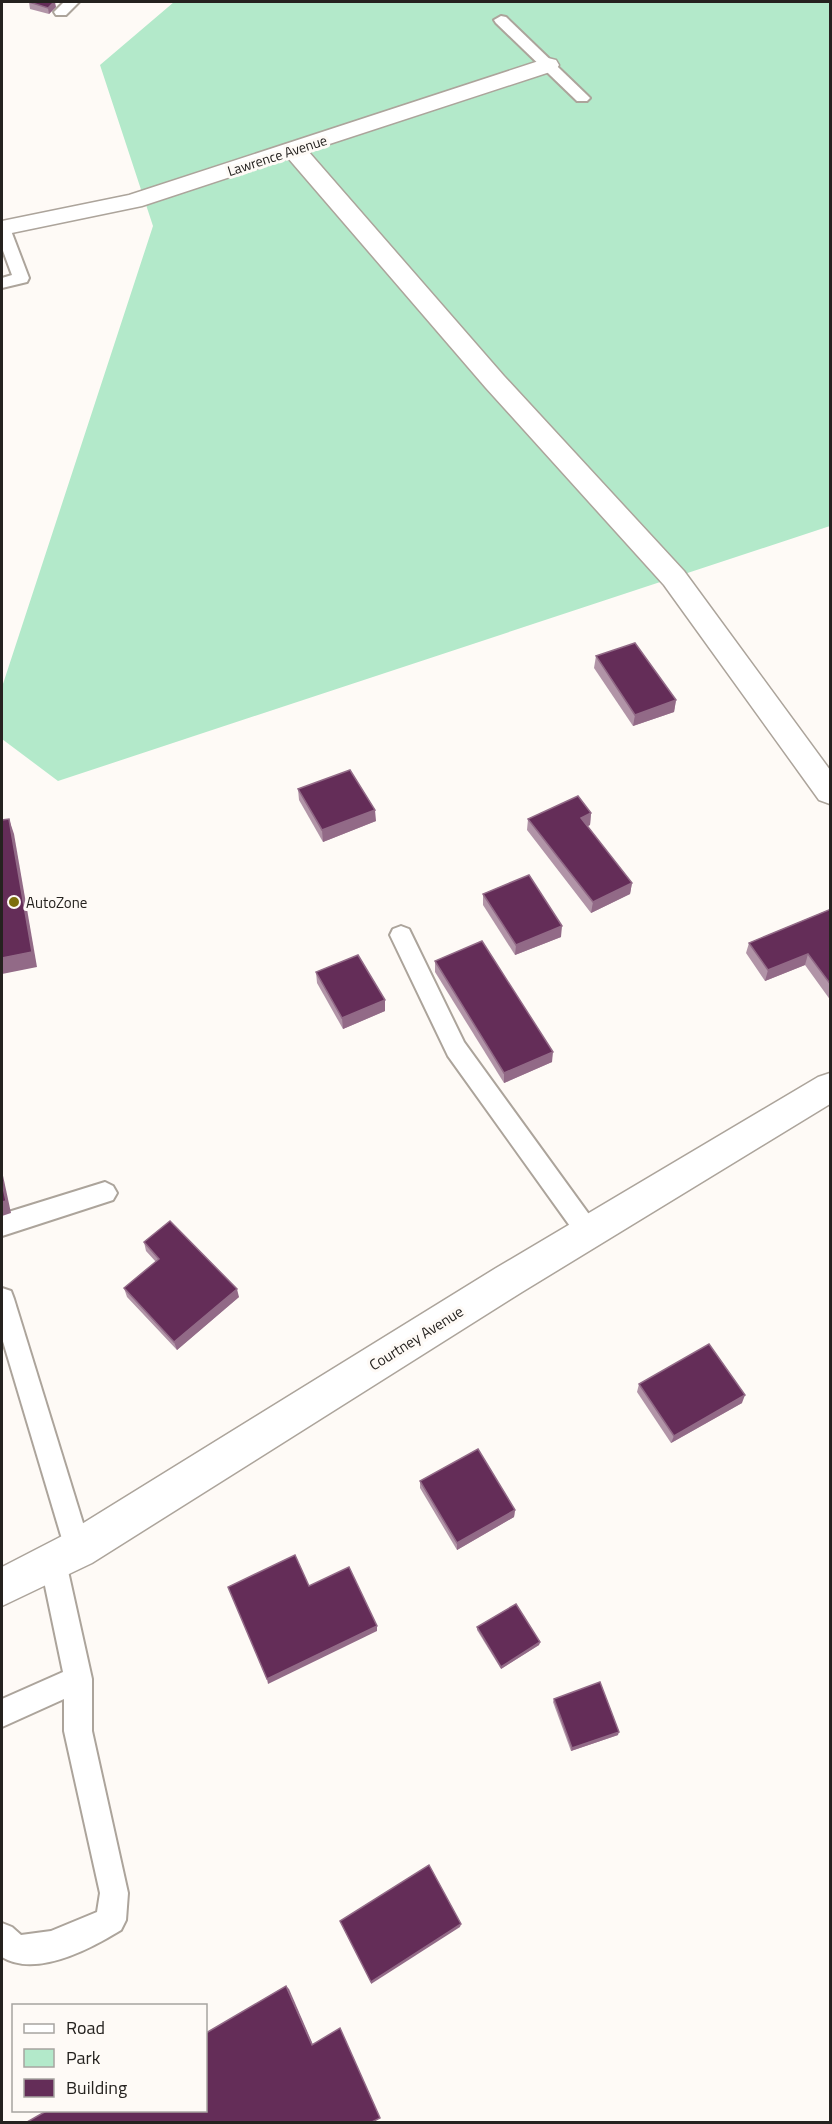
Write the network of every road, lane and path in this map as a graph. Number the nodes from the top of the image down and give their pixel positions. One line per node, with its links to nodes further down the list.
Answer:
1 (501, 20): 2 (lane)
2 (548, 65): 3 (lane); 4 (street, Lawrence Avenue)
3 (582, 98)
4 (294, 150): 5 (street, Lawrence Avenue); 7 (street)
5 (2, 228): 6 (lane)
6 (2, 283)
7 (831, 792)
8 (401, 935): 12 (lane)
9 (831, 1087): 12 (street, Courtney Avenue)
10 (105, 1193): 11 (lane)
11 (2, 1225)
12 (588, 1232): 14 (street, Courtney Avenue)
13 (2, 1299): 14 (lane)
14 (66, 1555): 15 (street, Courtney Avenue); 16 (lane)
15 (2, 1587)
16 (78, 1679): 17 (lane); 18 (lane)
17 (2, 1713)
18 (2, 1937)

